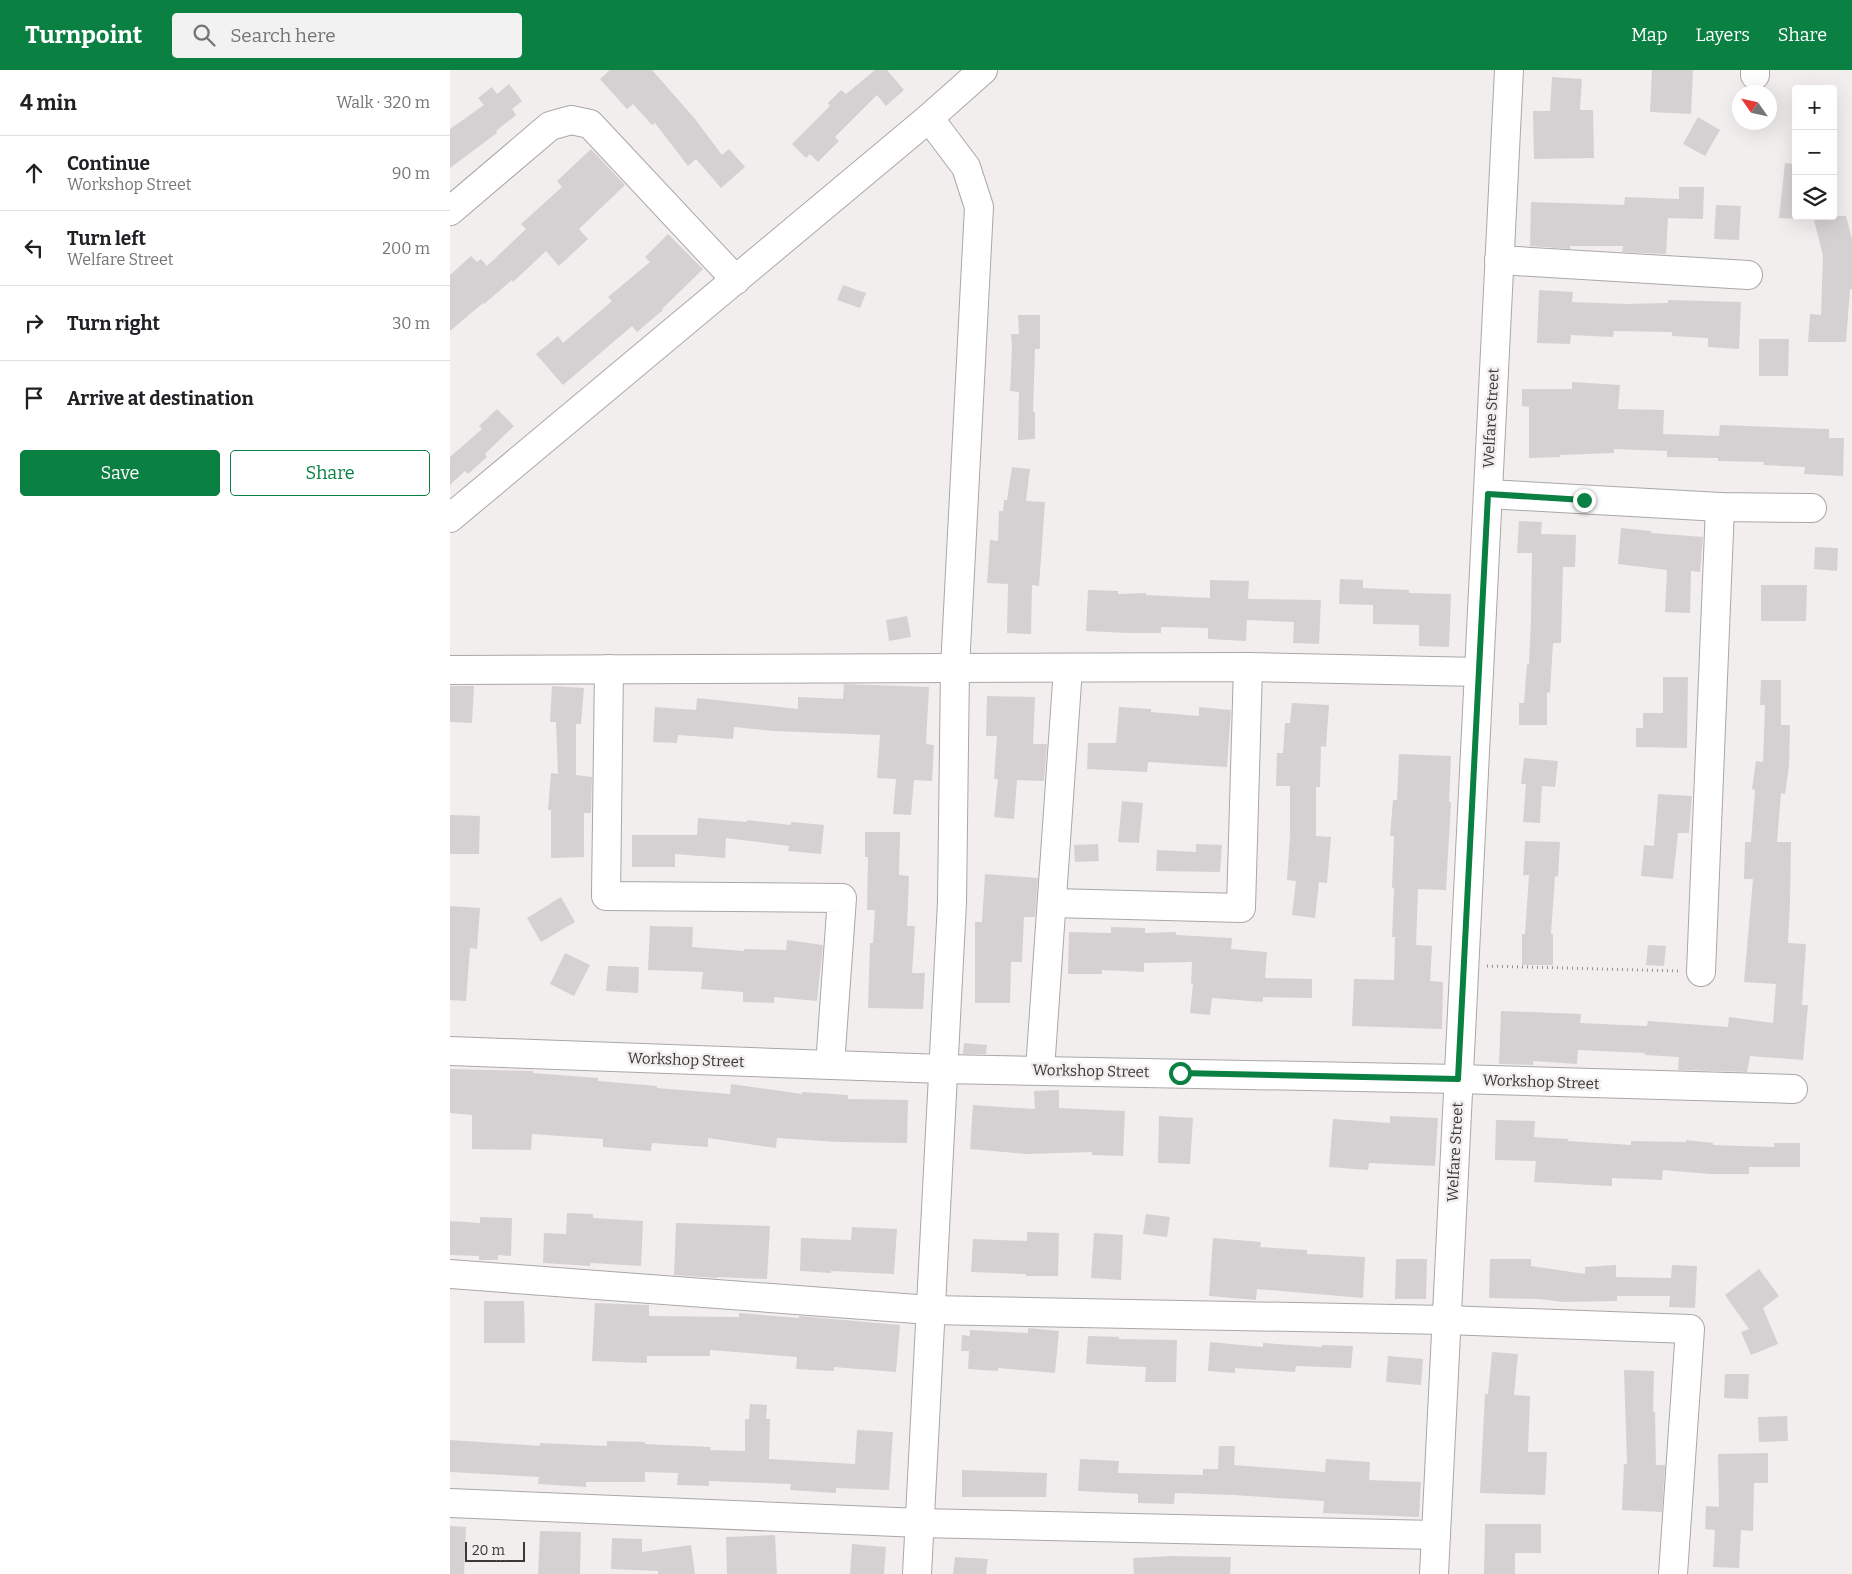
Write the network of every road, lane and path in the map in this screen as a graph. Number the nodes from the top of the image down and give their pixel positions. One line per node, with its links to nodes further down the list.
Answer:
1 (983, 70): 3 (street)
2 (1509, 70): 5 (street, Welfare Street)
3 (929, 118): 7 (street); 13 (street)
4 (450, 211): 7 (street)
5 (1499, 260): 6 (street); 8 (street, Welfare Street)
6 (1748, 275)
7 (736, 280): 11 (street)
8 (1488, 494): 9 (street); 17 (street, Welfare Street)
9 (1720, 507): 10 (street); 20 (street)
10 (1812, 508)
11 (450, 518)
12 (1248, 667): 14 (street); 17 (street); 18 (street)
13 (955, 668): 14 (street); 15 (street); 23 (street)
14 (1068, 668): 18 (street)
15 (609, 669): 16 (street); 22 (street)
16 (450, 670)
17 (1479, 672): 19 (street, Welfare Street)
18 (1053, 903): 24 (street)
19 (1464, 965): 20 (path); 25 (street, Welfare Street)
20 (1701, 972)
21 (450, 1051): 22 (street, Workshop Street)
22 (830, 1065): 23 (street, Workshop Street)
23 (943, 1069): 24 (street, Workshop Street); 28 (street)
24 (1040, 1070): 25 (street, Workshop Street)
25 (1458, 1079): 26 (street, Workshop Street); 29 (street, Welfare Street)
26 (1793, 1089)
27 (450, 1274): 28 (street)
28 (930, 1310): 29 (street); 31 (street)
29 (1446, 1320): 32 (street, Welfare Street); 35 (street)
30 (450, 1503): 31 (street)
31 (920, 1522): 32 (street); 33 (street)
32 (1436, 1535): 34 (street, Welfare Street)
33 (917, 1574)
34 (1434, 1574)
35 (1673, 1574)

